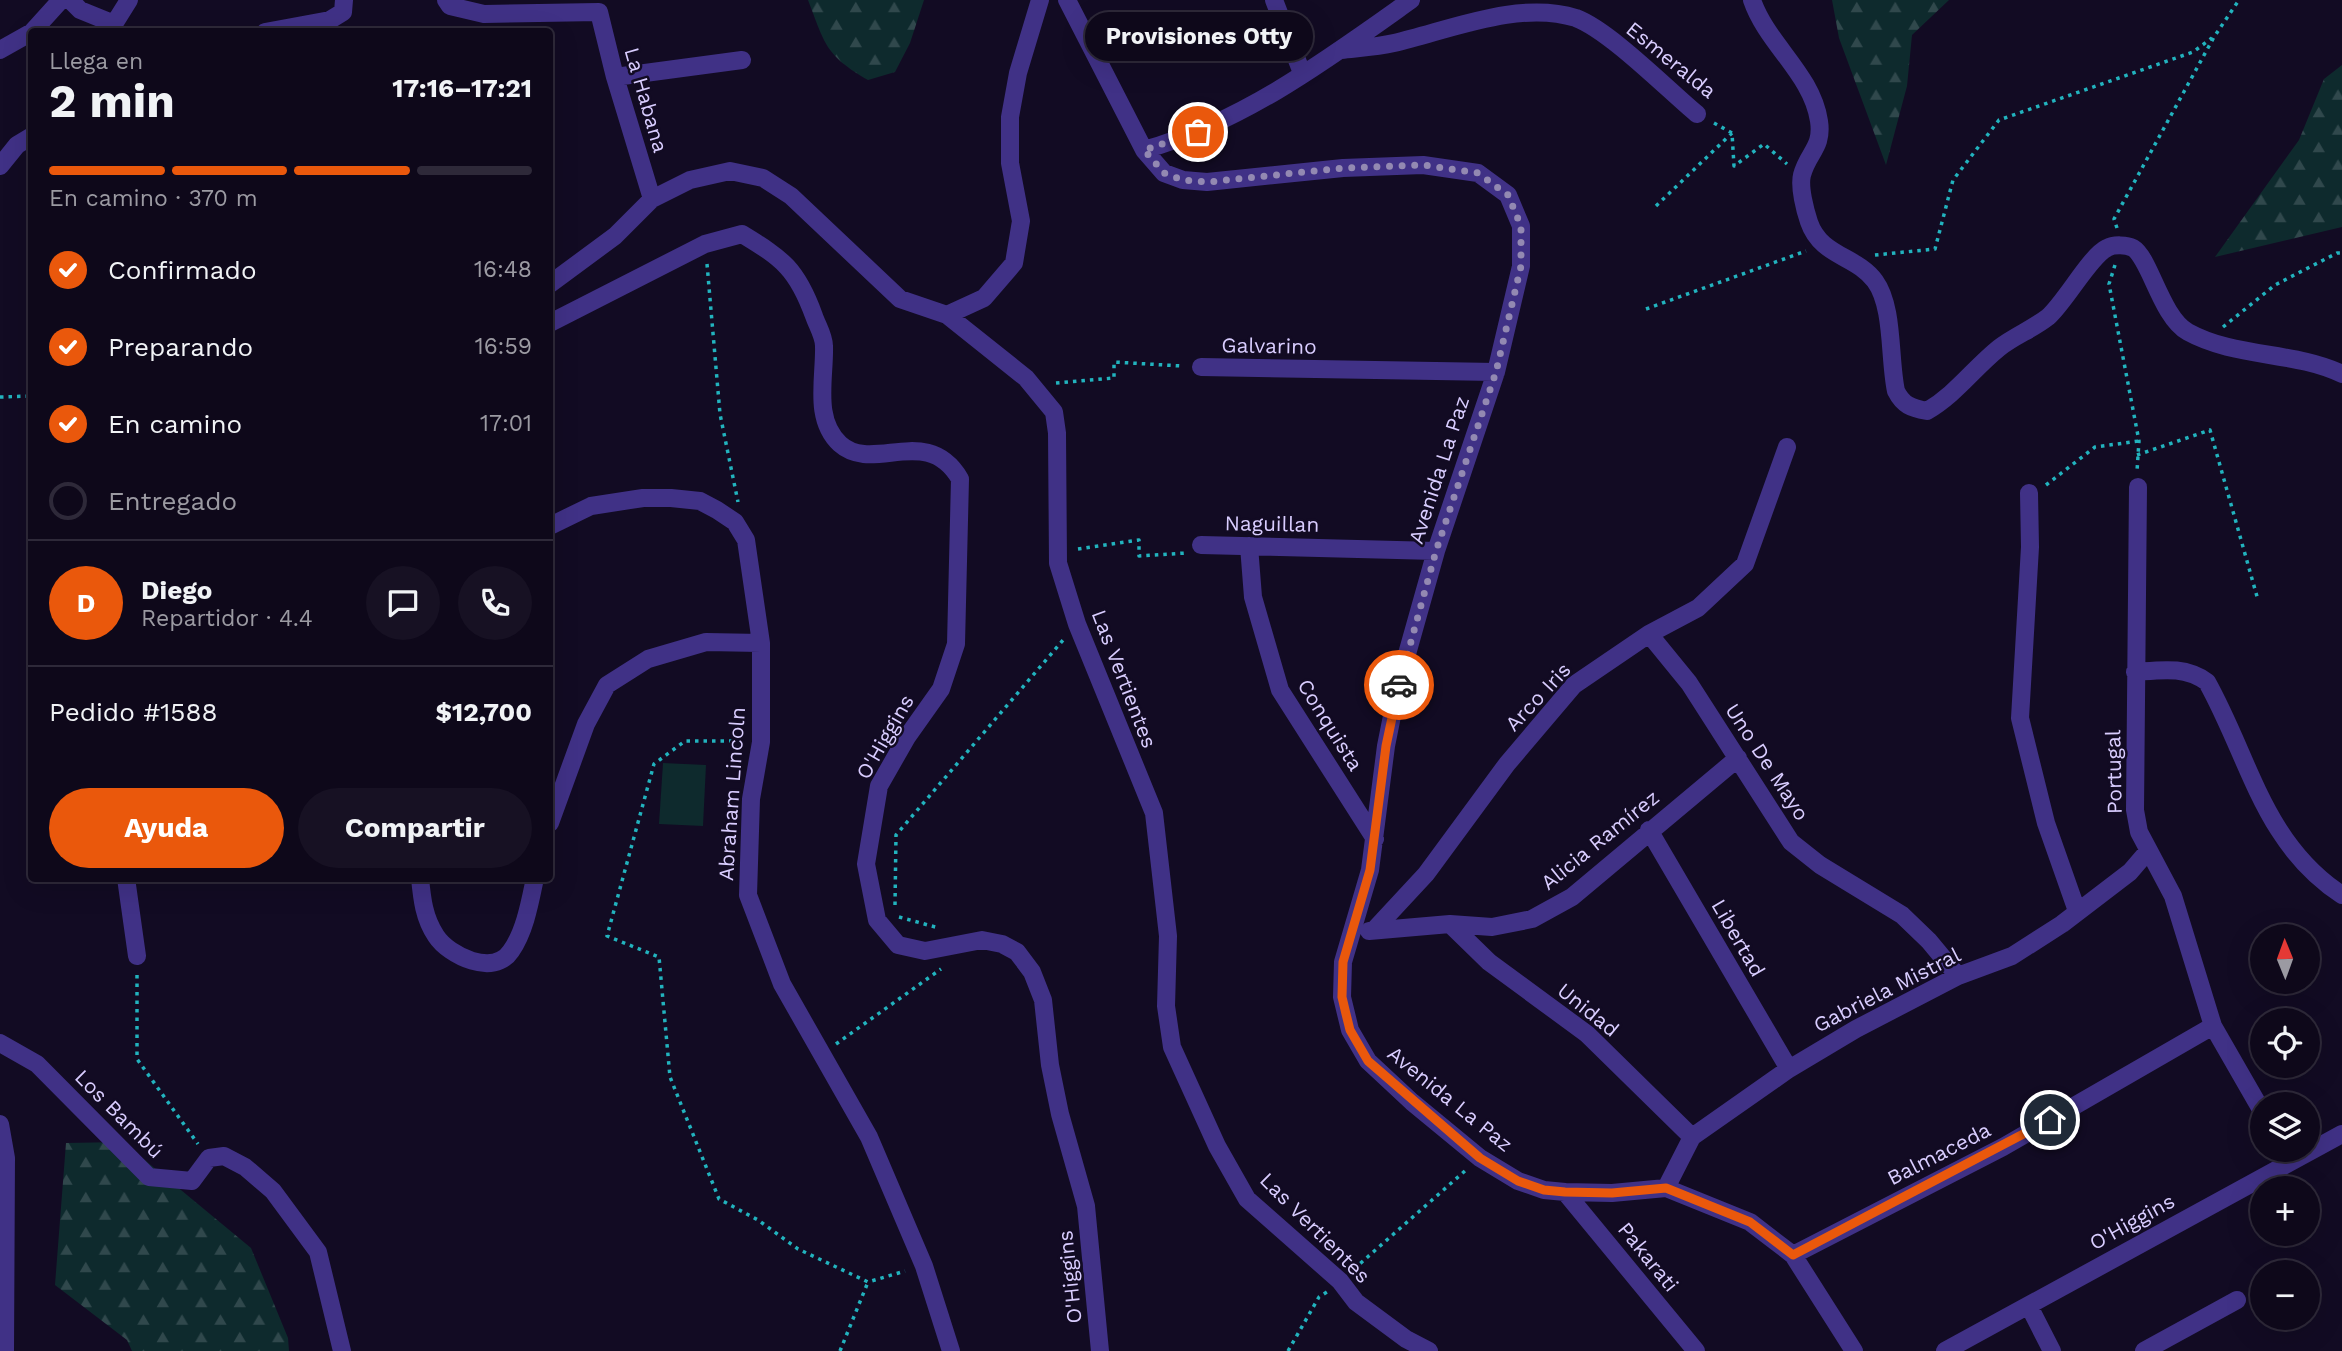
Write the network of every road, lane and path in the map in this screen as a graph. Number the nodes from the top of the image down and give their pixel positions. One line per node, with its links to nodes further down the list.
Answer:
1 (61, 0): 13 (street)
2 (70, 0): 12 (street)
3 (129, 0): 12 (street)
4 (344, 0): 14 (street)
5 (446, 0): 21 (street, La Habana)
6 (1040, 0): 37 (street)
7 (1067, 0): 25 (street, Avenida La Paz)
8 (1274, 0): 20 (street)
9 (1411, 0): 18 (street)
10 (1752, 0): 27 (street)
11 (2239, 0): 16 (path)
12 (111, 27)
13 (36, 28)
14 (287, 28)
15 (28, 34): 17 (street)
16 (2214, 37): 32 (path); 34 (path)
17 (0, 50)
18 (1341, 50): 20 (street); 22 (street, Esmeralda)
19 (742, 60): 21 (street)
20 (1302, 73): 25 (street)
21 (615, 77): 28 (street, La Habana)
22 (1697, 114): 23 (path, Esmeralda)
23 (1732, 133): 27 (path); 29 (path)
24 (28, 138): 26 (street)
25 (1144, 150): 41 (street, Avenida La Paz)
26 (0, 166)
27 (1801, 177): 31 (street)
28 (652, 199): 35 (street, Las Vertientes); 37 (street, Las Vertientes)
29 (1656, 206)
30 (705, 244): 38 (street); 52 (path); 104 (street, O'Higgins)
31 (1822, 245): 34 (street); 36 (path)
32 (2122, 245): 34 (street); 39 (street); 46 (path)
33 (2342, 253): 39 (path)
34 (1842, 259)
35 (553, 282)
36 (1647, 309)
37 (947, 315): 56 (street, Las Vertientes)
38 (553, 321)
39 (2207, 340): 42 (street)
40 (1201, 367): 41 (street, Galvarino); 43 (path, Galvarino)
41 (1496, 372): 55 (street, Avenida La Paz)
42 (2342, 374)
43 (1059, 383)
44 (28, 396): 45 (path)
45 (0, 397)
46 (2138, 442): 48 (path); 50 (path)
47 (1787, 447): 59 (street, Arco Iris)
48 (2137, 456): 49 (path); 57 (path)
49 (2138, 487): 61 (street, Portugal)
50 (2029, 493): 72 (street)
51 (553, 525): 52 (street)
52 (746, 540): 60 (street, Abraham Lincoln)
53 (1201, 545): 54 (street, Naguillan); 56 (path, Naguillan)
54 (1249, 546): 55 (street, Naguillan); 66 (street, Conquista)
55 (1436, 551): 66 (street, Avenida La Paz)
56 (1058, 563): 58 (street, Las Vertientes)
57 (2258, 600)
58 (1077, 624): 73 (path); 96 (street, Las Vertientes)
59 (1649, 634): 63 (street, Uno De Mayo); 75 (street, Arco Iris)
60 (761, 643): 62 (street, Abraham Lincoln); 64 (street)
61 (2135, 672): 67 (street, Portugal); 71 (street)
62 (761, 742): 82 (street, Abraham Lincoln); 97 (path)
63 (1738, 758): 65 (street, Alicia Ramírez); 79 (street, Uno De Mayo)
64 (553, 815)
65 (1648, 830): 74 (street, Alicia Ramírez); 83 (street, Libertad)
66 (1375, 839): 76 (street, Avenida La Paz)
67 (2148, 851): 72 (street, Gabriela Mistral); 80 (street, Portugal)
68 (127, 882): 77 (street)
69 (420, 882): 70 (street)
70 (535, 882)
71 (2342, 895)
72 (2077, 911): 79 (street, Gabriela Mistral)
73 (895, 916)
74 (1450, 924): 75 (street, Alicia Ramírez); 87 (street, Unidad)
75 (1374, 930): 76 (street, Alicia Ramírez)
76 (1352, 933): 90 (street, Avenida La Paz)
77 (137, 956): 89 (path)
78 (948, 964): 82 (path)
79 (1958, 976): 83 (street, Gabriela Mistral)
80 (2213, 1026): 84 (street, Portugal); 94 (street, Balmaceda)
81 (0, 1043): 89 (street, Los Bambú)
82 (823, 1053): 95 (street, Abraham Lincoln)
83 (1789, 1069): 87 (street, Gabriela Mistral)
84 (2251, 1092)
85 (0, 1124): 100 (street)
86 (2342, 1134): 88 (street, O'Higgins)
87 (1692, 1137): 92 (street, Gabriela Mistral)
88 (2320, 1142)
89 (209, 1158): 101 (street)
90 (1480, 1158): 93 (street, Avenida La Paz); 96 (path)
91 (2275, 1162): 99 (street, O'Higgins)
92 (1666, 1188): 93 (street, Avenida La Paz); 94 (street)
93 (1565, 1192): 107 (street, Pakarati)
94 (1793, 1255): 108 (street)
95 (924, 1266): 97 (path); 103 (street, Abraham Lincoln)
96 (1340, 1281): 105 (path); 106 (street, Las Vertientes)
97 (867, 1282): 102 (path)
98 (2237, 1300): 111 (street)
99 (2029, 1306): 109 (street, O'Higgins); 110 (street)
100 (5, 1351)
101 (342, 1351)
102 (840, 1351)
103 (951, 1351)
104 (1100, 1351)
105 (1288, 1351)
106 (1429, 1351)
107 (1696, 1351)
108 (1853, 1351)
109 (1945, 1351)
110 (2052, 1351)
111 (2144, 1351)

